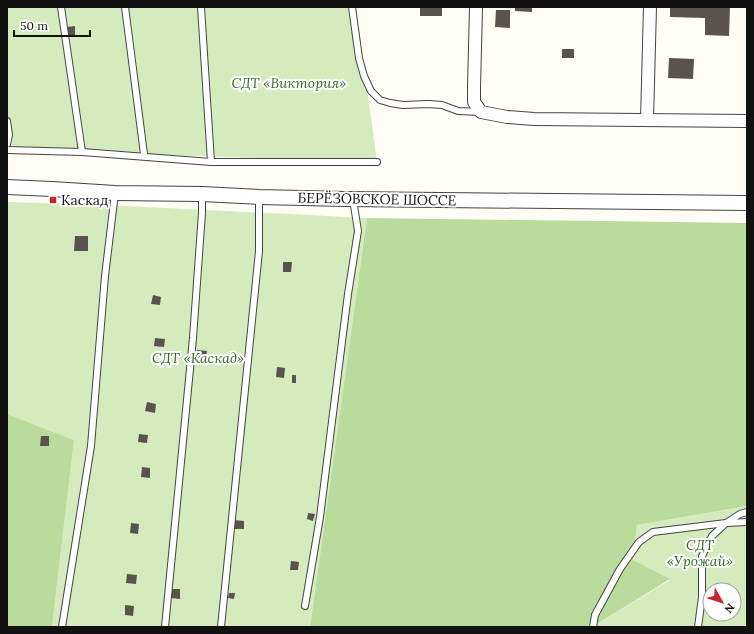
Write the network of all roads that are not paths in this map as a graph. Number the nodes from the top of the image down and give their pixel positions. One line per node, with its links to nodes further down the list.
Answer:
1 (61, 7): 13 (lane)
2 (125, 7): 14 (lane)
3 (202, 7): 15 (lane)
4 (352, 7): 7 (lane)
5 (476, 7): 7 (street)
6 (650, 7): 8 (street)
7 (481, 112): 8 (street)
8 (647, 120): 10 (street)
9 (7, 121): 11 (lane)
10 (747, 121)
11 (7, 144)
12 (7, 150): 13 (lane)
13 (82, 152): 15 (lane)
14 (144, 154)
15 (211, 162): 16 (lane)
16 (377, 162)
17 (7, 186): 18 (street, БЕРЁЗОВСКОЕ ШОССЕ)
18 (115, 193): 19 (street, БЕРЁЗОВСКОЕ ШОССЕ); 27 (lane)
19 (202, 194): 20 (street, БЕРЁЗОВСКОЕ ШОССЕ); 28 (lane)
20 (259, 197): 21 (street, БЕРЁЗОВСКОЕ ШОССЕ); 29 (lane)
21 (353, 200): 22 (street, БЕРЁЗОВСКОЕ ШОССЕ); 26 (lane)
22 (747, 203)
23 (747, 512): 25 (lane)
24 (747, 522): 25 (lane)
25 (726, 523): 30 (lane); 31 (lane)
26 (305, 606)
27 (62, 627)
28 (165, 627)
29 (221, 627)
30 (592, 627)
31 (698, 627)

